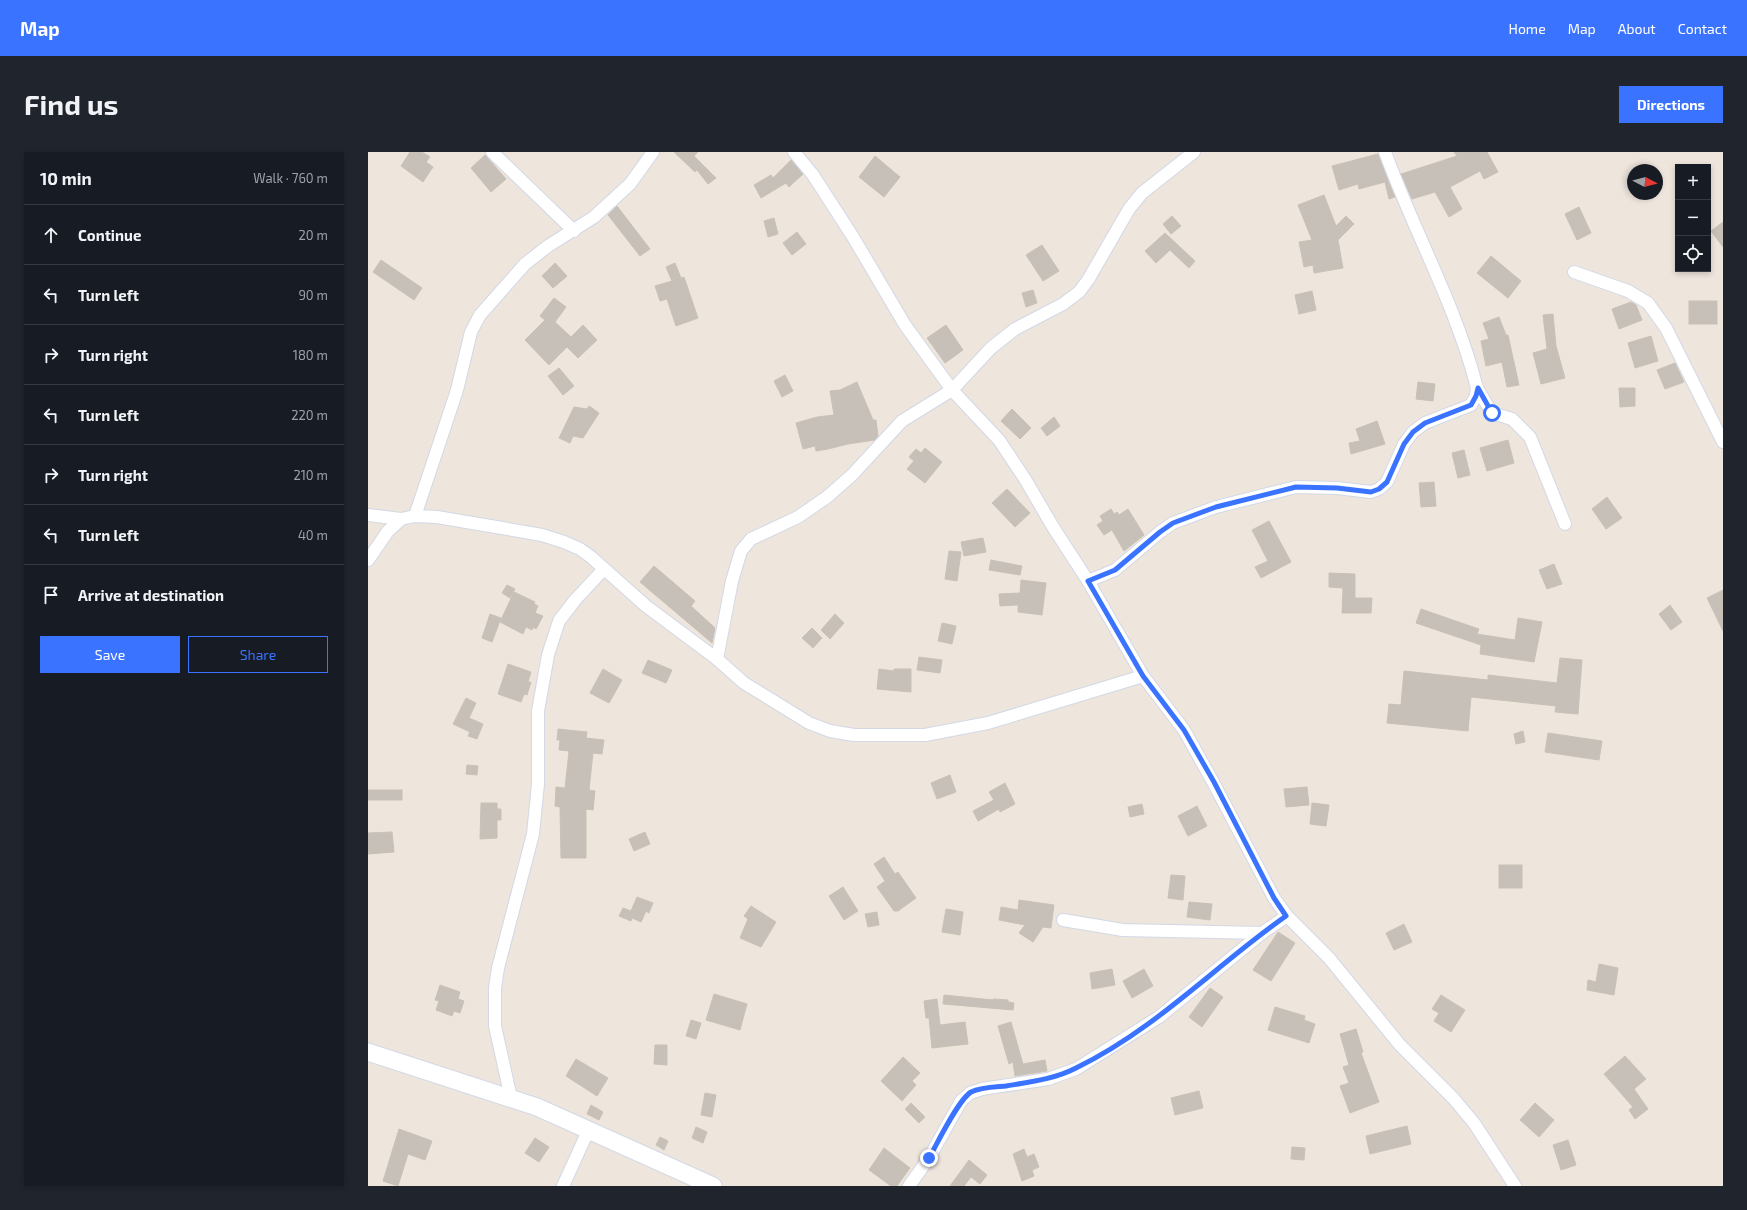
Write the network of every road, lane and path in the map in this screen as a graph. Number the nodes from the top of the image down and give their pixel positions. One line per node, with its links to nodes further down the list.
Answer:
1 (492, 152): 6 (street)
2 (653, 152): 6 (street)
3 (794, 152): 9 (street)
4 (1194, 152): 9 (street)
5 (1385, 152): 8 (street)
6 (574, 231): 12 (street)
7 (1574, 272): 10 (street)
8 (1478, 388): 14 (street); 17 (street)
9 (952, 390): 17 (street); 18 (street)
10 (1723, 442)
11 (368, 515): 13 (street)
12 (415, 516): 13 (street); 16 (street)
13 (401, 520): 15 (street)
14 (1565, 524)
15 (368, 560)
16 (604, 569): 18 (street); 24 (street)
17 (1088, 581): 19 (street)
18 (717, 660): 19 (street)
19 (1143, 676): 20 (street)
20 (1286, 916): 22 (street); 29 (street)
21 (1063, 920): 22 (street)
22 (1262, 933): 28 (street)
23 (368, 1052): 24 (main road)
24 (511, 1098): 25 (main road)
25 (589, 1129): 26 (street); 27 (main road)
26 (563, 1186)
27 (713, 1186)
28 (909, 1186)
29 (1516, 1186)

